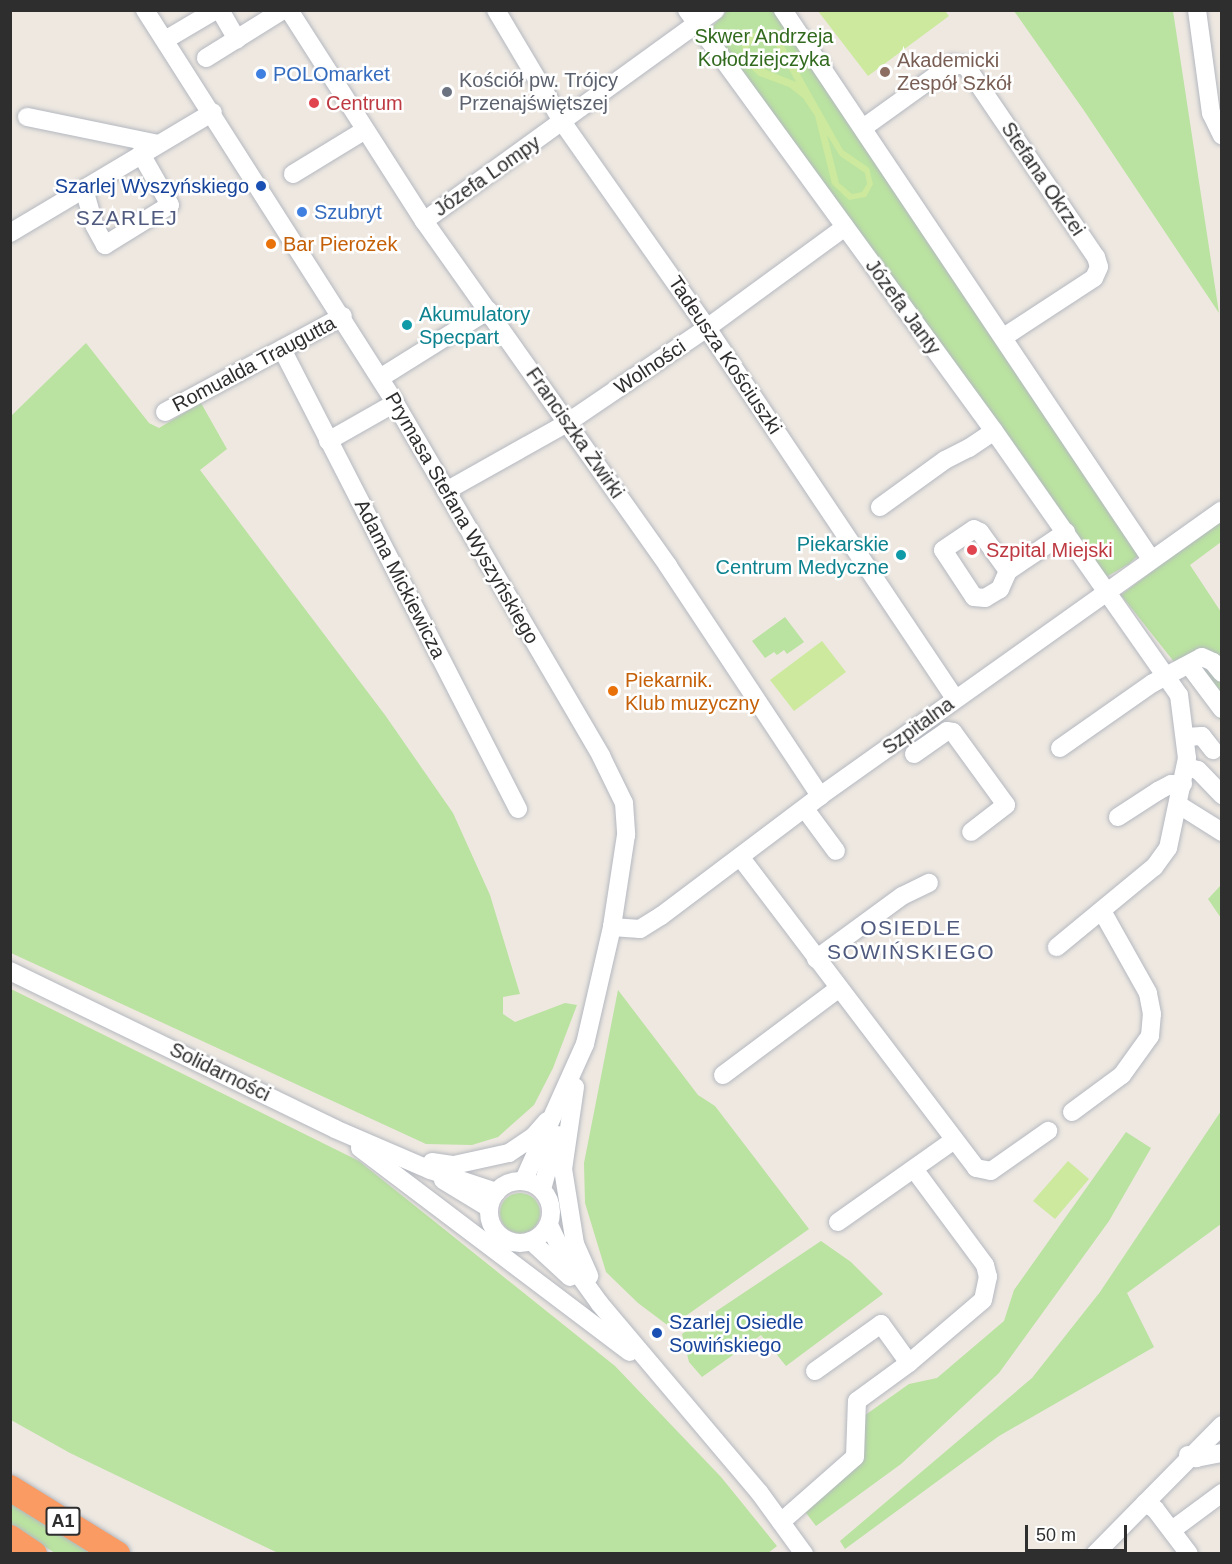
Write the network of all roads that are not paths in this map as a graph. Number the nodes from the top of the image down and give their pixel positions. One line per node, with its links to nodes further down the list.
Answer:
1 (145, 10): 11 (street, Prymasa Stefana Wyszyńskiego)
2 (218, 10): 10 (street); 11 (street)
3 (283, 10): 10 (street)
4 (289, 10): 17 (street, Franciszka Żwirki)
5 (496, 10): 15 (street, Tadeusza Kościuszki)
6 (716, 10): 9 (street, Józefa Lompy)
7 (783, 10): 16 (street)
8 (1197, 10): 18 (street)
9 (691, 17): 15 (street, Józefa Lompy); 24 (street, Józefa Janty)
10 (237, 39): 12 (street)
11 (165, 40): 13 (street, Prymasa Stefana Wyszyńskiego)
12 (206, 58)
13 (213, 112): 19 (street); 27 (street, Prymasa Stefana Wyszyńskiego)
14 (27, 117): 19 (street)
15 (563, 123): 23 (street, Józefa Lompy); 28 (street, Tadeusza Kościuszki)
16 (863, 128): 29 (street); 29 (street, Stefana Okrzei)
17 (365, 130): 21 (street); 23 (street, Franciszka Żwirki)
18 (1221, 136)
19 (158, 144): 20 (street)
20 (141, 154): 22 (street); 22 (street)
21 (293, 174)
22 (84, 189): 25 (street)
23 (424, 221): 26 (street, Franciszka Żwirki)
24 (845, 227): 28 (street, Wolności); 35 (street, Józefa Janty)
25 (10, 233)
26 (489, 310): 31 (street); 34 (street, Franciszka Żwirki)
27 (342, 316): 30 (street, Romualda Traugutta); 31 (street, Prymasa Stefana Wyszyńskiego)
28 (707, 328): 34 (street, Wolności); 47 (street, Tadeusza Kościuszki)
29 (1004, 337): 41 (street)
30 (282, 349): 33 (street, Romualda Traugutta); 36 (street, Adama Mickiewicza)
31 (380, 378): 32 (street, Prymasa Stefana Wyszyńskiego)
32 (395, 403): 36 (street); 37 (street, Prymasa Stefana Wyszyńskiego)
33 (165, 412)
34 (567, 423): 37 (street, Wolności); 57 (street, Franciszka Żwirki)
35 (993, 430): 38 (street); 40 (street, Józefa Janty)
36 (328, 441): 59 (street, Adama Mickiewicza)
37 (446, 491): 68 (street, Prymasa Stefana Wyszyńskiego)
38 (880, 507)
39 (1221, 510): 41 (street, Szpitalna)
40 (1066, 532): 42 (street); 43 (street, Józefa Janty)
41 (1151, 559): 43 (street, Szpitalna)
42 (1008, 572)
43 (1108, 591): 46 (street, Józefa Janty); 47 (street, Szpitalna)
44 (1189, 665): 45 (street); 46 (street); 48 (street)
45 (1221, 673)
46 (1167, 676): 51 (street, Józefa Janty); 52 (street)
47 (956, 698): 49 (street, Szpitalna)
48 (1221, 709)
49 (929, 718): 50 (street); 57 (street, Szpitalna)
50 (941, 735): 54 (street); 62 (street)
51 (1185, 736): 53 (street); 55 (street, Józefa Janty)
52 (1060, 748)
53 (1213, 750)
54 (914, 754)
55 (1185, 775): 56 (street); 58 (street, Józefa Janty); 61 (street)
56 (1221, 795)
57 (820, 796): 60 (street, Szpitalna)
58 (1179, 805): 63 (street); 67 (street, Józefa Janty)
59 (518, 809)
60 (805, 809): 64 (street); 65 (street, Szpitalna)
61 (1118, 817)
62 (971, 832)
63 (1221, 832)
64 (836, 851)
65 (741, 858): 68 (street, Szpitalna); 70 (street)
66 (929, 883): 70 (street)
67 (1102, 911): 69 (street, Józefa Janty); 75 (street)
68 (612, 927): 73 (street, Prymasa Stefana Wyszyńskiego)
69 (1057, 947)
70 (816, 959): 72 (street)
71 (10, 971): 76 (street, Solidarności)
72 (838, 989): 74 (street); 78 (street)
73 (577, 1067): 79 (street); 81 (street, Prymasa Stefana Wyszyńskiego); 82 (street, Prymasa Stefana Wyszyńskiego); 87 (street)
74 (723, 1075)
75 (1072, 1112)
76 (335, 1129): 79 (street, Solidarności); 90 (street)
77 (1048, 1131): 78 (street)
78 (953, 1141): 80 (street)
79 (371, 1144): 83 (street, Solidarności)
80 (915, 1169): 84 (street); 88 (street)
81 (524, 1180): 82 (street); 83 (street)
82 (542, 1188): 85 (street)
83 (492, 1200): 86 (street)
84 (838, 1221)
85 (549, 1225): 86 (street); 87 (street)
86 (531, 1241): 87 (street)
87 (600, 1304): 90 (street)
88 (909, 1363): 89 (street); 97 (street)
89 (815, 1371)
90 (664, 1380): 97 (street)
91 (1221, 1425): 93 (street)
92 (1221, 1454): 93 (street)
93 (1188, 1455): 96 (street)
94 (10, 1488): 101 (highway, A1)
95 (1221, 1493): 98 (street)
96 (1145, 1503): 98 (street); 103 (street)
97 (781, 1522): 102 (street)
98 (1172, 1530): 104 (street)
99 (10, 1538): 100 (highway, A1)
100 (34, 1554)
101 (117, 1554)
102 (804, 1554)
103 (1095, 1554)
104 (1189, 1554)

